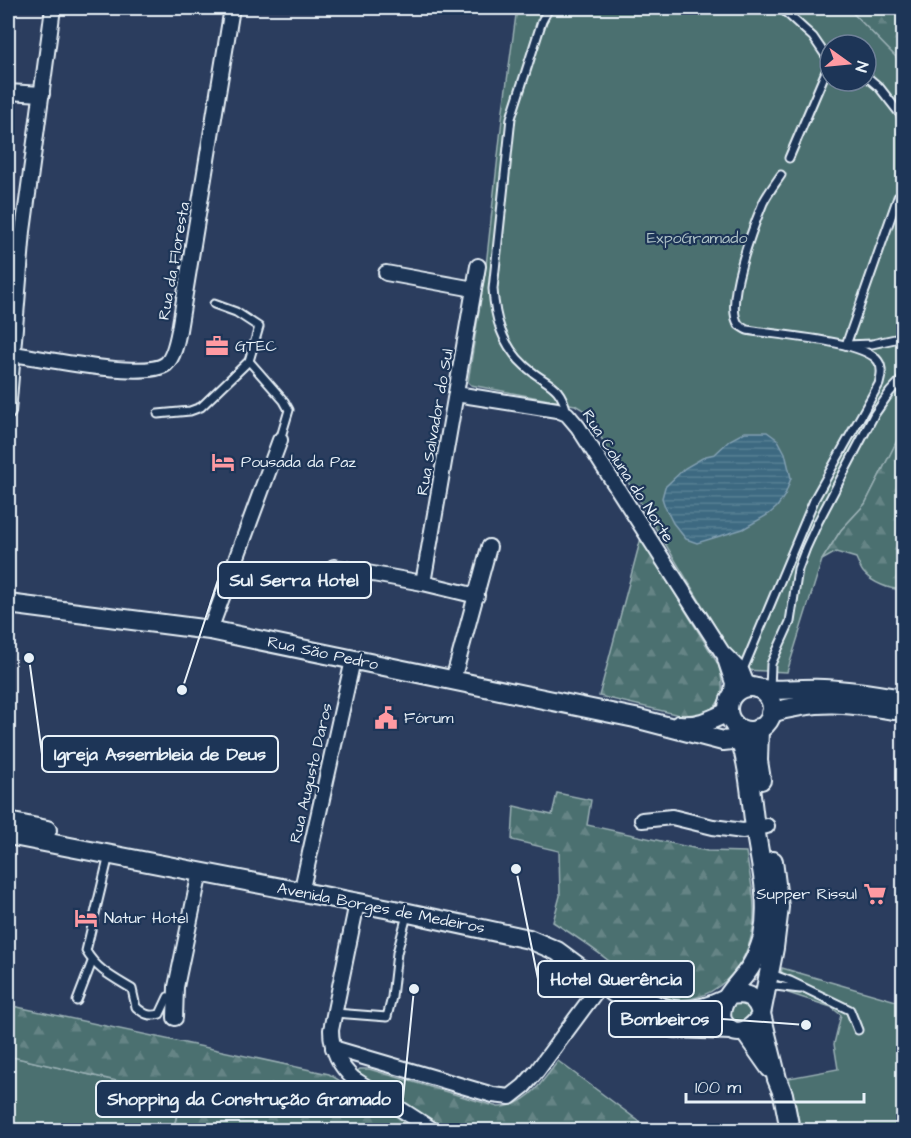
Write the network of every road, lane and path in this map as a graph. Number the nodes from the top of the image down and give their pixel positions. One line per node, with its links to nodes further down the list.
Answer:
1 (53, 8): 9 (street)
2 (232, 8): 20 (street, Rua da Floresta)
3 (549, 8): 26 (lane)
4 (781, 8): 5 (lane)
5 (818, 44)
6 (878, 86): 10 (lane)
7 (818, 90): 11 (lane)
8 (8, 92): 9 (street)
9 (42, 94): 20 (street)
10 (903, 119)
11 (789, 158)
12 (781, 175): 19 (lane)
13 (898, 197): 19 (lane)
14 (478, 266): 16 (street, Rua Salvador do Sul)
15 (386, 273): 16 (street)
16 (474, 289): 23 (street, Rua Salvador do Sul)
17 (214, 304): 21 (lane)
18 (903, 337): 19 (lane)
19 (846, 345): 28 (lane)
20 (13, 354): 24 (street)
21 (249, 362): 25 (lane); 27 (lane)
22 (903, 377): 29 (lane)
23 (456, 394): 26 (street, Rua Coluna do Norte); 32 (street, Rua Salvador do Sul)
24 (8, 412)
25 (158, 414)
26 (567, 414): 36 (street, Rua Coluna do Norte)
27 (280, 440): 35 (street)
28 (834, 462): 29 (lane); 40 (lane)
29 (845, 469): 40 (lane)
30 (489, 547): 33 (street)
31 (334, 567): 32 (street)
32 (423, 583): 33 (street)
33 (477, 596): 38 (street)
34 (8, 604): 35 (main road, Rua São Pedro)
35 (210, 630): 37 (main road, Rua São Pedro)
36 (722, 652): 40 (street, Rua Coluna do Norte); 40 (street, Rua Coluna do Norte)
37 (353, 660): 38 (main road, Rua São Pedro); 53 (street, Rua Augusto Daros)
38 (453, 680): 42 (main road, Rua São Pedro)
39 (903, 699): 40 (main road)
40 (749, 707): 41 (main road); 42 (main road, Rua São Pedro); 43 (main road, Rua São Pedro); 44 (main road); 47 (main road)
41 (903, 712)
42 (635, 718): 43 (main road, Rua São Pedro)
43 (723, 741): 44 (main road)
44 (747, 764): 47 (main road)
45 (642, 820): 47 (street)
46 (8, 822): 49 (main road, Avenida Borges de Medeiros)
47 (761, 827): 58 (main road); 61 (main road)
48 (8, 835): 49 (main road, Avenida Borges de Medeiros)
49 (51, 837): 50 (main road, Avenida Borges de Medeiros)
50 (103, 850): 51 (main road, Avenida Borges de Medeiros); 56 (lane)
51 (146, 856): 52 (main road, Avenida Borges de Medeiros); 53 (main road, Avenida Borges de Medeiros)
52 (200, 872): 53 (main road, Avenida Borges de Medeiros); 65 (street)
53 (303, 887): 54 (main road, Avenida Borges de Medeiros); 55 (main road, Avenida Borges de Medeiros)
54 (357, 903): 55 (main road, Avenida Borges de Medeiros); 63 (street)
55 (397, 906): 57 (main road, Avenida Borges de Medeiros); 63 (lane)
56 (92, 962): 60 (lane); 62 (lane)
57 (605, 979): 61 (main road, Avenida Borges de Medeiros); 66 (main road, Avenida Borges de Medeiros); 68 (street)
58 (768, 979): 59 (lane); 59 (lane); 64 (main road)
59 (810, 991): 67 (lane)
60 (168, 997)
61 (726, 998): 64 (main road); 66 (main road)
62 (77, 1001)
63 (335, 1013): 68 (street)
64 (761, 1014): 66 (main road); 69 (main road)
65 (175, 1018)
66 (737, 1030): 69 (main road)
67 (858, 1030)
68 (333, 1048): 70 (street)
69 (777, 1079): 71 (main road)
70 (433, 1131)
71 (790, 1131)

